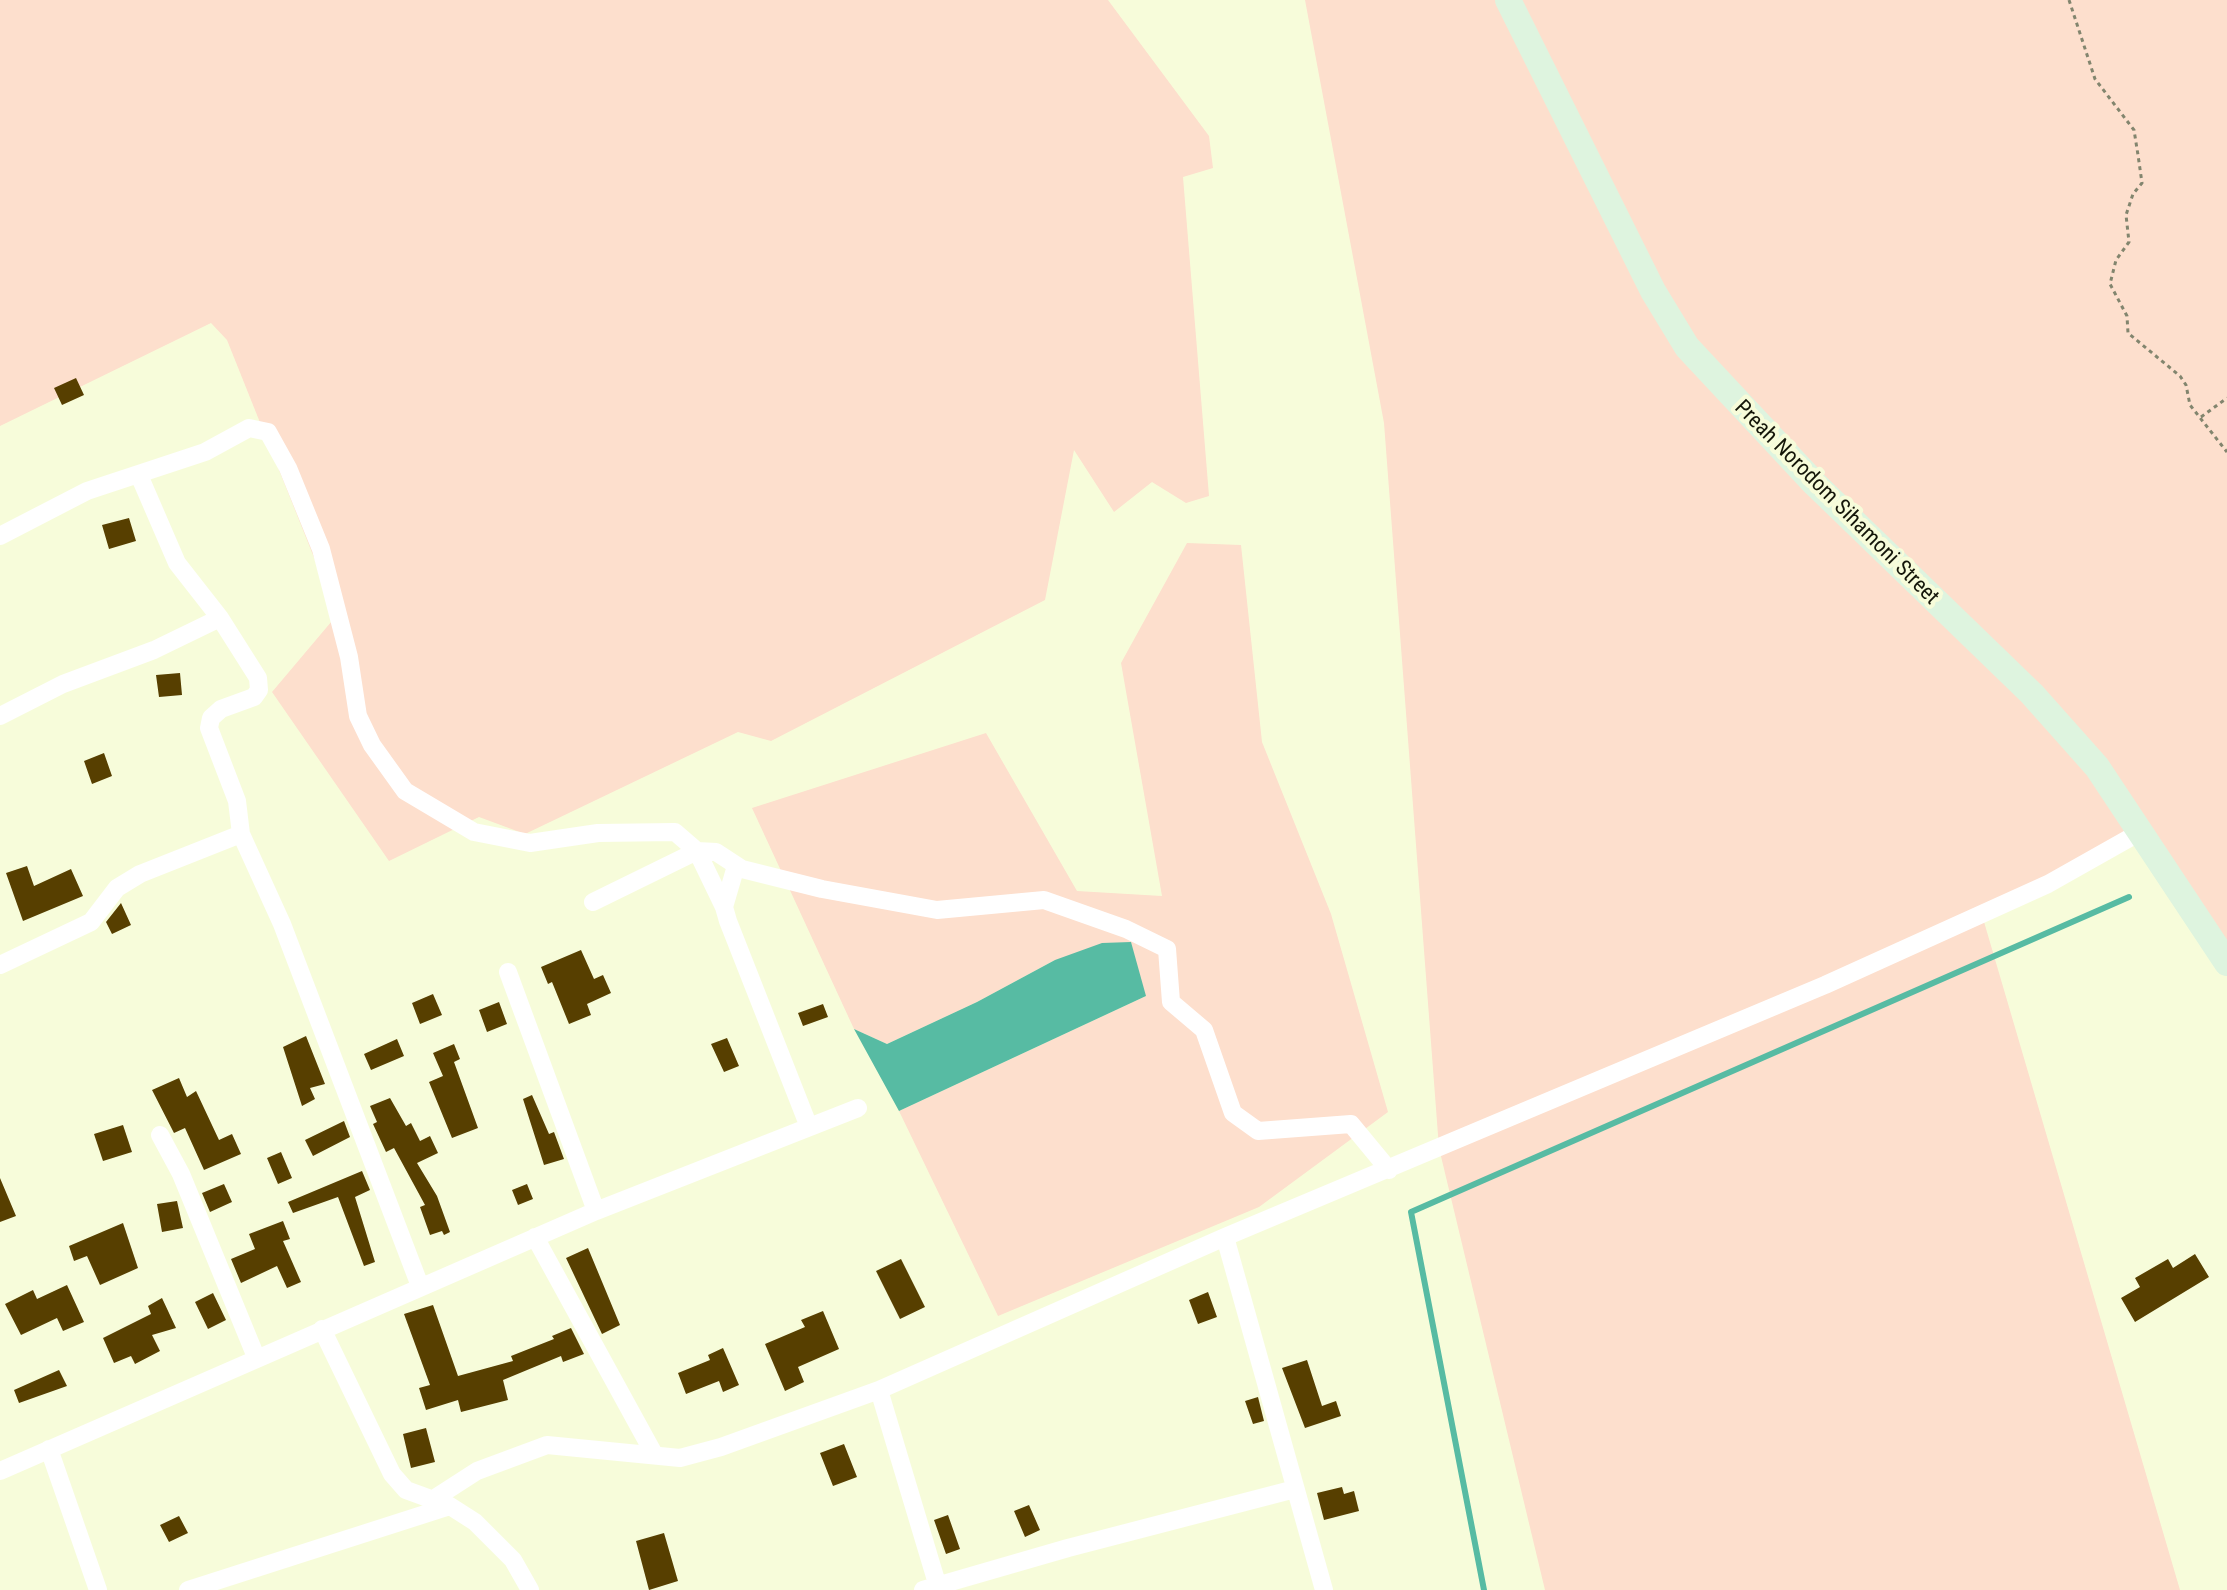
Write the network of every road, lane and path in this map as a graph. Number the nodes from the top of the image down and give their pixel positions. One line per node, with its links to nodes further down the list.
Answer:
1 (1508, 0): 10 (main road, Preah Norodom Sihamoni Street)
2 (2069, 0): 4 (path)
3 (2227, 398): 4 (path)
4 (2201, 417): 5 (path)
5 (2227, 452)
6 (139, 475): 7 (street); 8 (street); 12 (street)
7 (0, 536)
8 (220, 618): 9 (street); 11 (street)
9 (0, 716)
10 (2142, 831): 16 (main road, Preah Norodom Sihamoni Street); 22 (street)
11 (241, 834): 17 (street); 26 (street)
12 (697, 851): 13 (street); 14 (street); 15 (street)
13 (736, 866): 15 (street); 22 (street)
14 (593, 902)
15 (724, 907): 20 (street)
16 (2227, 963)
17 (0, 965)
18 (508, 972): 23 (street)
19 (858, 1108): 20 (street)
20 (809, 1127): 23 (street)
21 (160, 1135): 28 (street)
22 (1389, 1170): 25 (street)
23 (596, 1211): 24 (street)
24 (535, 1237): 26 (street); 31 (street)
25 (1225, 1237): 29 (street); 33 (street)
26 (420, 1286): 27 (street)
27 (322, 1329): 28 (street); 34 (street)
28 (256, 1357): 30 (street)
29 (879, 1390): 31 (street); 36 (street)
30 (49, 1449): 32 (street); 37 (street)
31 (654, 1454): 34 (street)
32 (0, 1471)
33 (1295, 1489): 36 (street); 40 (street)
34 (432, 1500): 35 (street)
35 (450, 1506): 38 (street); 39 (street)
36 (933, 1589)
37 (98, 1590)
38 (188, 1590)
39 (530, 1590)
40 (1324, 1590)

